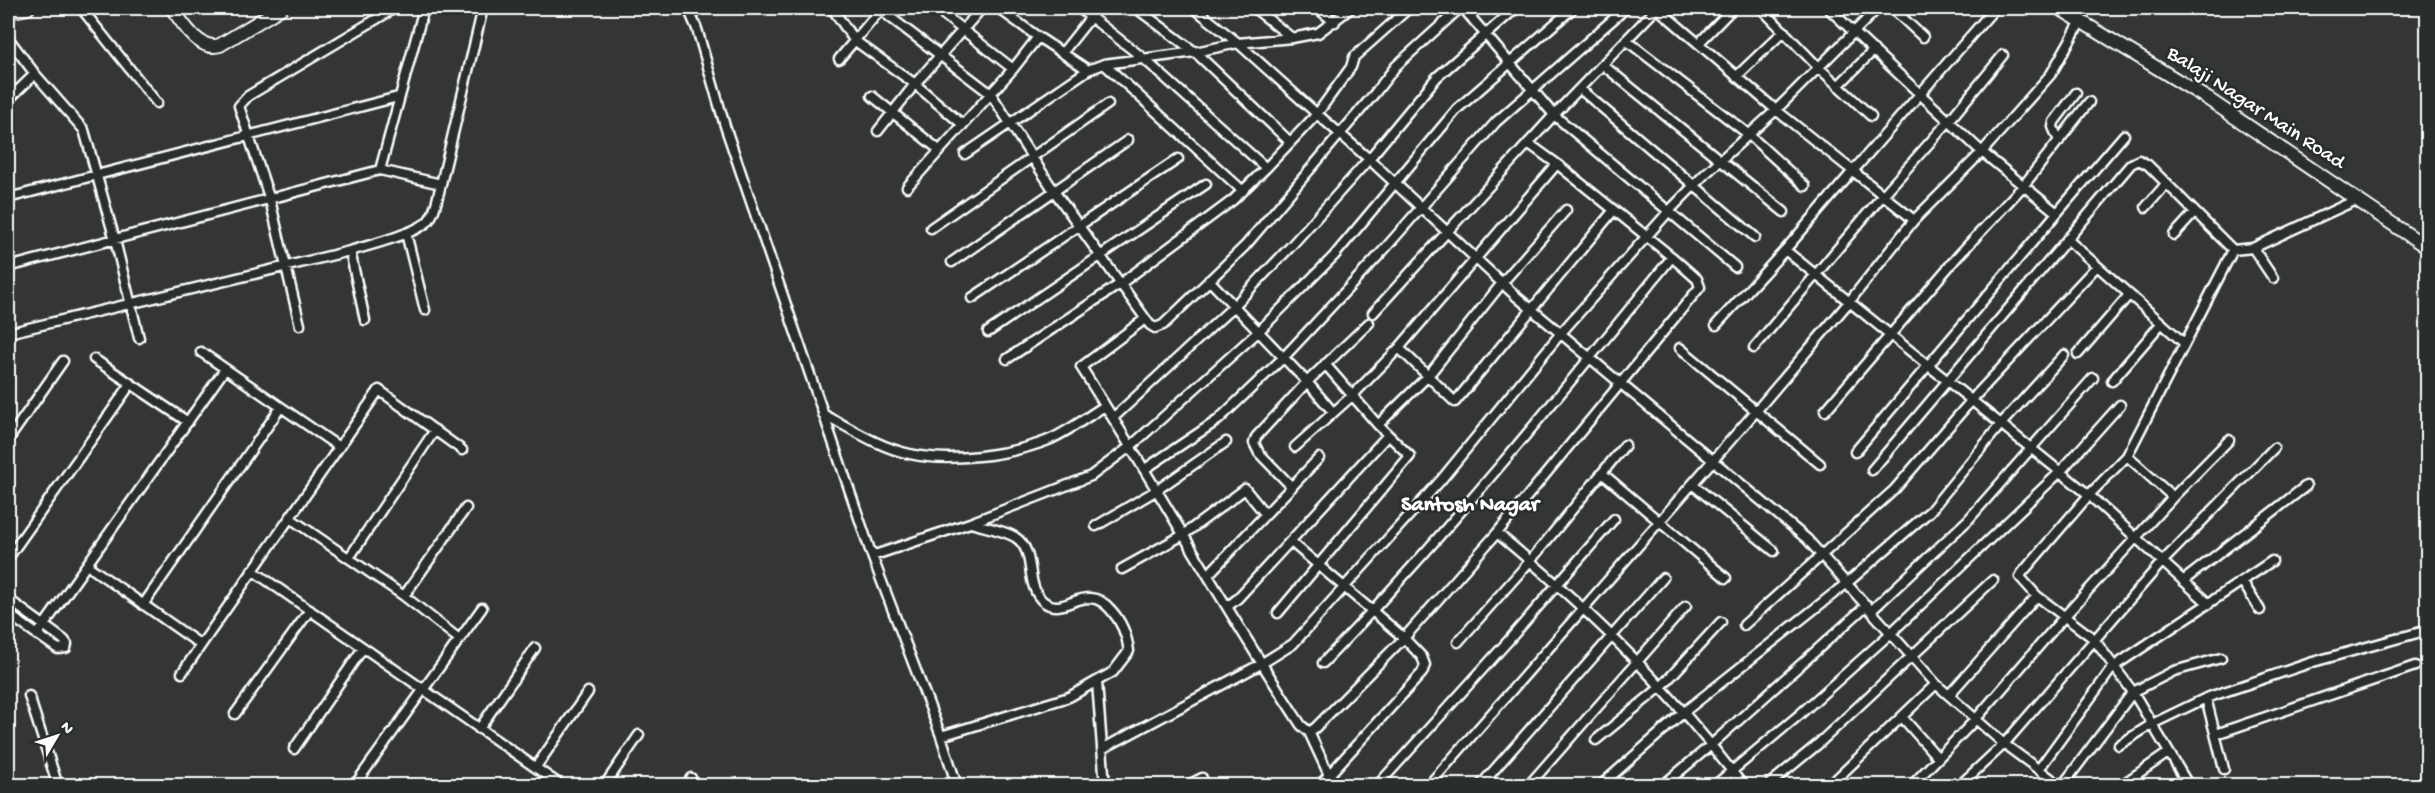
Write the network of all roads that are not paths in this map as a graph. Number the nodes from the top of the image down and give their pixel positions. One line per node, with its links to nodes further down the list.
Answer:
1 (28, 8): 34 (street)
2 (81, 8): 76 (street)
3 (172, 8): 4 (street)
4 (281, 8)
5 (395, 8): 90 (street)
6 (424, 8): 73 (street)
7 (483, 8): 108 (street)
8 (688, 8): 207 (street)
9 (832, 8): 46 (street)
10 (880, 8): 46 (street); 54 (street)
11 (935, 8): 38 (street)
12 (982, 8): 38 (street)
13 (998, 8): 42 (street)
14 (1079, 8): 35 (street)
15 (1098, 8): 35 (street)
16 (1136, 8): 52 (street)
17 (1194, 8): 48 (street)
18 (1254, 8): 45 (street)
19 (1317, 8): 37 (street)
20 (1351, 8): 37 (street)
21 (1409, 8): 80 (street)
22 (1462, 8): 41 (street); 87 (street)
23 (1516, 8): 41 (street)
24 (1572, 8): 57 (street)
25 (1626, 8): 67 (street)
26 (1657, 8): 47 (street); 49 (street)
27 (1733, 8): 49 (street)
28 (1761, 8): 39 (street)
29 (1828, 8): 40 (street)
30 (1878, 8): 40 (street)
31 (1892, 8): 43 (street)
32 (1995, 8): 69 (street)
33 (2059, 8): 36 (street, Balaji Nagar Main Road)
34 (8, 12)
35 (1090, 17): 51 (street); 55 (street)
36 (2081, 21): 96 (street); 120 (street, Balaji Nagar Main Road)
37 (1335, 22): 45 (street)
38 (964, 29): 54 (street); 61 (street)
39 (1784, 31): 60 (street); 64 (street)
40 (1854, 31): 50 (street); 60 (street)
41 (1486, 34): 57 (street); 100 (street)
42 (1038, 37): 51 (street); 61 (street)
43 (1923, 37)
44 (8, 38): 63 (street)
45 (1292, 39): 48 (street)
46 (854, 40): 56 (street); 65 (street)
47 (1626, 40): 59 (street); 88 (street)
48 (1238, 43): 52 (street); 80 (street)
49 (1699, 43): 64 (street)
50 (1874, 51): 66 (street); 69 (street)
51 (1064, 52): 62 (street)
52 (1195, 52): 55 (street); 92 (street)
53 (2003, 55): 83 (street)
54 (940, 56): 65 (street); 71 (street)
55 (1143, 58): 58 (street); 103 (street)
56 (839, 59)
57 (1510, 62): 67 (street); 110 (street)
58 (1104, 64): 62 (street); 116 (street)
59 (1603, 65): 68 (street); 101 (street)
60 (1818, 67): 66 (street); 78 (street)
61 (1013, 69): 71 (street)
62 (1088, 70): 84 (street)
63 (35, 74): 74 (street); 106 (street)
64 (1737, 76): 78 (street)
65 (915, 84): 79 (street); 85 (street)
66 (1838, 86): 82 (street)
67 (1533, 89): 81 (street); 121 (street)
68 (1580, 89): 81 (street); 111 (street)
69 (1920, 93): 83 (street); 105 (street)
70 (2076, 93): 93 (street)
71 (991, 94): 84 (street); 85 (street)
72 (872, 96): 79 (street)
73 (398, 97): 90 (street); 104 (street)
74 (8, 100)
75 (2089, 102): 93 (street)
76 (157, 103)
77 (1108, 104): 98 (street)
78 (1776, 110): 88 (street); 105 (street)
79 (893, 113): 86 (street); 95 (street)
80 (1317, 114): 87 (street); 92 (street)
81 (1554, 115): 94 (street); 125 (street)
82 (1871, 116)
83 (1949, 121): 96 (street); 117 (street)
84 (1009, 123): 97 (street); 98 (street)
85 (963, 125): 95 (street)
86 (878, 131)
87 (1341, 134): 100 (street); 154 (street)
88 (1748, 134): 101 (street); 113 (street)
89 (2124, 135): 128 (street)
90 (249, 136): 106 (street); 119 (street)
91 (1128, 140): 115 (street)
92 (1289, 141): 103 (street)
93 (2059, 141): 112 (street)
94 (1528, 143): 102 (street); 132 (street)
95 (939, 150): 114 (street)
96 (1982, 152): 112 (street); 129 (street)
97 (965, 154)
98 (1031, 157): 115 (street); 131 (street)
99 (1178, 159): 130 (street)
100 (1369, 159): 110 (street); 161 (street)
101 (1720, 159): 111 (street); 126 (street)
102 (1557, 164): 124 (street); 146 (street)
103 (1266, 168): 116 (street)
104 (380, 170): 108 (street); 119 (street)
105 (1853, 171): 117 (street); 141 (street)
106 (96, 175): 118 (street); 137 (street)
107 (2167, 183): 122 (street); 127 (street); 138 (street)
108 (441, 184): 133 (street)
109 (1206, 184): 144 (street)
110 (1395, 184): 121 (street); 171 (street)
111 (1695, 184): 125 (street); 136 (street)
112 (2024, 185): 128 (street); 175 (street)
113 (1805, 186)
114 (907, 187)
115 (1054, 191): 130 (street); 147 (street)
116 (1243, 191): 156 (street)
117 (1883, 195): 129 (street); 152 (street)
118 (8, 198)
119 (270, 200): 137 (street); 148 (street)
120 (2356, 200): 139 (street); 140 (street, Balaji Nagar Main Road)
121 (1420, 206): 132 (street); 184 (street)
122 (2146, 207)
123 (1566, 210): 155 (street)
124 (1614, 210): 135 (street); 163 (street)
125 (1670, 210): 135 (street); 151 (street)
126 (1784, 212)
127 (2195, 212): 134 (street); 142 (street)
128 (2057, 213): 190 (street)
129 (1914, 220): 160 (street)
130 (1078, 226): 144 (street); 158 (street)
131 (931, 228)
132 (1446, 231): 146 (street); 164 (street)
133 (406, 233): 143 (street); 162 (street)
134 (2174, 235)
135 (1646, 236): 145 (street); 174 (street)
136 (1755, 237)
137 (115, 240): 150 (street); 159 (street)
138 (2067, 240): 149 (street); 196 (street)
139 (2253, 248): 142 (street); 153 (street)
140 (2427, 248)
141 (1785, 250): 152 (street); 168 (street)
142 (2233, 250): 177 (street)
143 (350, 251): 148 (street); 166 (street)
144 (1099, 256): 156 (street); 172 (street)
145 (1672, 257): 185 (street); 197 (street)
146 (1475, 258): 155 (street); 178 (street)
147 (952, 262)
148 (285, 265): 159 (street); 170 (street)
149 (2097, 266): 157 (street); 200 (street)
150 (8, 267)
151 (1735, 267)
152 (1816, 275): 160 (street); 180 (street)
153 (2273, 278)
154 (1209, 280): 161 (street); 165 (street)
155 (1502, 283): 163 (street); 192 (street)
156 (1120, 284): 165 (street); 187 (street)
157 (2128, 296): 169 (street); 182 (street)
158 (972, 298)
159 (130, 302): 173 (street); 176 (street)
160 (1849, 302): 175 (street); 204 (street)
161 (1234, 306): 171 (street); 208 (street)
162 (425, 310)
163 (1533, 310): 174 (street); 192 (street)
164 (1373, 313)
165 (1146, 319): 202 (street)
166 (365, 320)
167 (1369, 323): 189 (street)
168 (1716, 325)
169 (2160, 325): 177 (street); 194 (street)
170 (300, 326)
171 (1259, 331): 184 (street); 218 (street)
172 (988, 332)
173 (8, 333)
174 (1561, 333): 185 (street); 269 (street)
175 (1890, 335): 190 (street); 205 (street)
176 (139, 338)
177 (2184, 344): 225 (street)
178 (1399, 348): 192 (street); 199 (street)
179 (1680, 348): 204 (street)
180 (1754, 348)
181 (201, 352): 191 (street)
182 (2078, 354)
183 (2064, 355): 210 (street)
184 (1284, 357): 195 (street); 229 (street)
185 (1590, 358): 197 (street); 283 (street)
186 (94, 359): 198 (street)
187 (1007, 359)
188 (63, 361): 214 (street)
189 (1325, 364): 195 (street); 199 (street)
190 (1929, 366): 196 (street); 224 (street)
191 (225, 369): 203 (street); 209 (street)
192 (1428, 376): 211 (street)
193 (2093, 378): 221 (street)
194 (2112, 381)
195 (1307, 382): 206 (street); 235 (street)
196 (1947, 382): 200 (street); 230 (street)
197 (1620, 383): 227 (street); 246 (street)
198 (130, 385): 209 (street); 253 (street)
199 (1353, 395): 206 (street); 211 (street)
200 (1972, 401): 210 (street); 251 (street)
201 (2120, 405): 231 (street)
202 (1105, 406): 207 (street); 208 (street)
203 (281, 407): 219 (street); 275 (street)
204 (1757, 410): 227 (street); 228 (street)
205 (1825, 411)
206 (1333, 412): 220 (street)
207 (823, 414): 252 (street)
208 (1113, 418): 218 (street)
209 (188, 422): 258 (street)
210 (2001, 424): 221 (street); 268 (street)
211 (1378, 425): 213 (street)
212 (435, 430): 219 (street); 223 (street); 254 (street)
213 (1388, 435): 249 (street); 259 (street)
214 (8, 440)
215 (2229, 440): 238 (street)
216 (1226, 442): 236 (street)
217 (1625, 445): 232 (street)
218 (1131, 446): 229 (street); 243 (street)
219 (339, 447): 241 (street)
220 (1295, 447)
221 (2031, 448): 231 (street); 279 (street)
222 (2274, 448): 257 (street)
223 (462, 450)
224 (1855, 452)
225 (2127, 456): 237 (street); 238 (street)
226 (1319, 458): 235 (street)
227 (1713, 460): 233 (street); 251 (street)
228 (1820, 464)
229 (1145, 469): 236 (street)
230 (1872, 470)
231 (2060, 471): 237 (street); 291 (street)
232 (1602, 473): 244 (street); 255 (street)
233 (1692, 484): 244 (street); 250 (street)
234 (2306, 486): 266 (street)
235 (1292, 487): 240 (street)
236 (1157, 490): 245 (street); 247 (street)
237 (2089, 495): 248 (street); 272 (street)
238 (2173, 497): 248 (street)
239 (466, 508): 271 (street)
240 (1266, 515): 247 (street); 262 (street)
241 (290, 518): 254 (street); 261 (street)
242 (1614, 519): 270 (street)
243 (970, 523): 252 (street); 309 (street)
244 (1659, 523): 264 (street); 281 (street)
245 (1096, 526)
246 (1497, 533): 255 (street); 294 (street)
247 (1183, 534): 260 (street); 262 (street)
248 (2138, 538): 257 (street); 286 (street)
249 (1290, 541): 259 (street); 277 (street)
250 (1774, 551)
251 (1821, 555): 268 (street); 289 (street)
252 (872, 556): 327 (street)
253 (8, 558)
254 (349, 558): 271 (street)
255 (1531, 560): 270 (street); 297 (street)
256 (2272, 561): 267 (street)
257 (2162, 562): 266 (street); 295 (street)
258 (87, 565): 275 (street); 288 (street)
259 (1319, 565): 269 (street); 284 (street)
260 (1122, 569)
261 (252, 570): 280 (street); 298 (street)
262 (1208, 575): 277 (street)
263 (1663, 578): 293 (street)
264 (1726, 578)
265 (1993, 580): 301 (street)
266 (2183, 581): 274 (street)
267 (2242, 581): 274 (street); 282 (street)
268 (1847, 583): 279 (street); 318 (street)
269 (1344, 585): 283 (street); 305 (street)
270 (1557, 585): 281 (street); 352 (street)
271 (404, 596): 296 (street)
272 (2037, 596): 286 (street); 315 (street)
273 (8, 599): 288 (street)
274 (2209, 604): 307 (street)
275 (143, 605): 298 (street)
276 (1686, 606): 304 (street)
277 (1227, 607): 305 (street)
278 (482, 608): 296 (street)
279 (1869, 608): 291 (street); 330 (street)
280 (310, 610): 299 (street); 319 (street)
281 (1582, 610): 293 (street); 353 (street)
282 (2260, 610)
283 (1372, 612): 294 (street); 303 (street)
284 (1278, 613)
285 (8, 614): 292 (street)
286 (2064, 617): 295 (street); 321 (street)
287 (1721, 622): 311 (street)
288 (44, 625): 292 (street); 292 (street)
289 (1744, 625)
290 (2427, 630): 317 (street)
291 (1892, 632): 301 (street); 339 (street)
292 (37, 635)
293 (1610, 637): 304 (street); 354 (street)
294 (1404, 638): 324 (street); 340 (street)
295 (2093, 638): 307 (street); 329 (street)
296 (459, 639): 312 (street)
297 (1458, 642)
298 (201, 645): 308 (street)
299 (363, 648): 312 (street); 332 (street)
300 (535, 648): 323 (street)
301 (1913, 656): 310 (street); 360 (street)
302 (2221, 658): 314 (street)
303 (1323, 663)
304 (1638, 663): 311 (street); 355 (street)
305 (1261, 664): 324 (street); 333 (street)
306 (2415, 666): 325 (street)
307 (2113, 667): 314 (street); 337 (street)
308 (182, 673)
309 (1097, 682): 327 (street); 333 (street)
310 (1936, 684): 315 (street); 320 (street)
311 (1662, 686): 318 (street); 328 (street)
312 (423, 690): 323 (street); 344 (street)
313 (588, 692): 336 (street)
314 (2133, 692): 322 (street); 364 (street)
315 (1949, 695): 321 (street)
316 (29, 696): 343 (street)
317 (2206, 698): 322 (street); 325 (street)
318 (1684, 712): 330 (street); 356 (street)
319 (235, 714)
320 (1902, 717): 335 (street); 361 (street)
321 (1975, 720): 329 (street); 335 (street)
322 (2151, 724): 331 (street); 334 (street)
323 (479, 729): 336 (street)
324 (1309, 732): 340 (street)
325 (2216, 734): 338 (street)
326 (639, 735): 346 (street)
327 (941, 736): 347 (street)
328 (1596, 740)
329 (2004, 744): 337 (street); 363 (street)
330 (1711, 745): 339 (street); 357 (street)
331 (2119, 745)
332 (294, 749)
333 (1102, 749): 348 (street)
334 (2168, 753): 342 (street); 365 (street)
335 (1938, 758): 362 (street)
336 (536, 767): 345 (street)
337 (2039, 768): 364 (street)
338 (2224, 769)
339 (1732, 771): 358 (street); 359 (street)
340 (1329, 775): 350 (street); 351 (street)
341 (1202, 778): 349 (street)
342 (2187, 785)
343 (58, 786)
344 (354, 786)
345 (562, 786)
346 (604, 786)
347 (957, 786)
348 (1105, 786)
349 (1186, 786)
350 (1319, 786)
351 (1341, 786)
352 (1377, 786)
353 (1428, 786)
354 (1480, 786)
355 (1528, 786)
356 (1600, 786)
357 (1662, 786)
358 (1714, 786)
359 (1743, 786)
360 (1767, 786)
361 (1829, 786)
362 (1911, 786)
363 (1959, 786)
364 (2062, 786)
365 (2120, 786)

